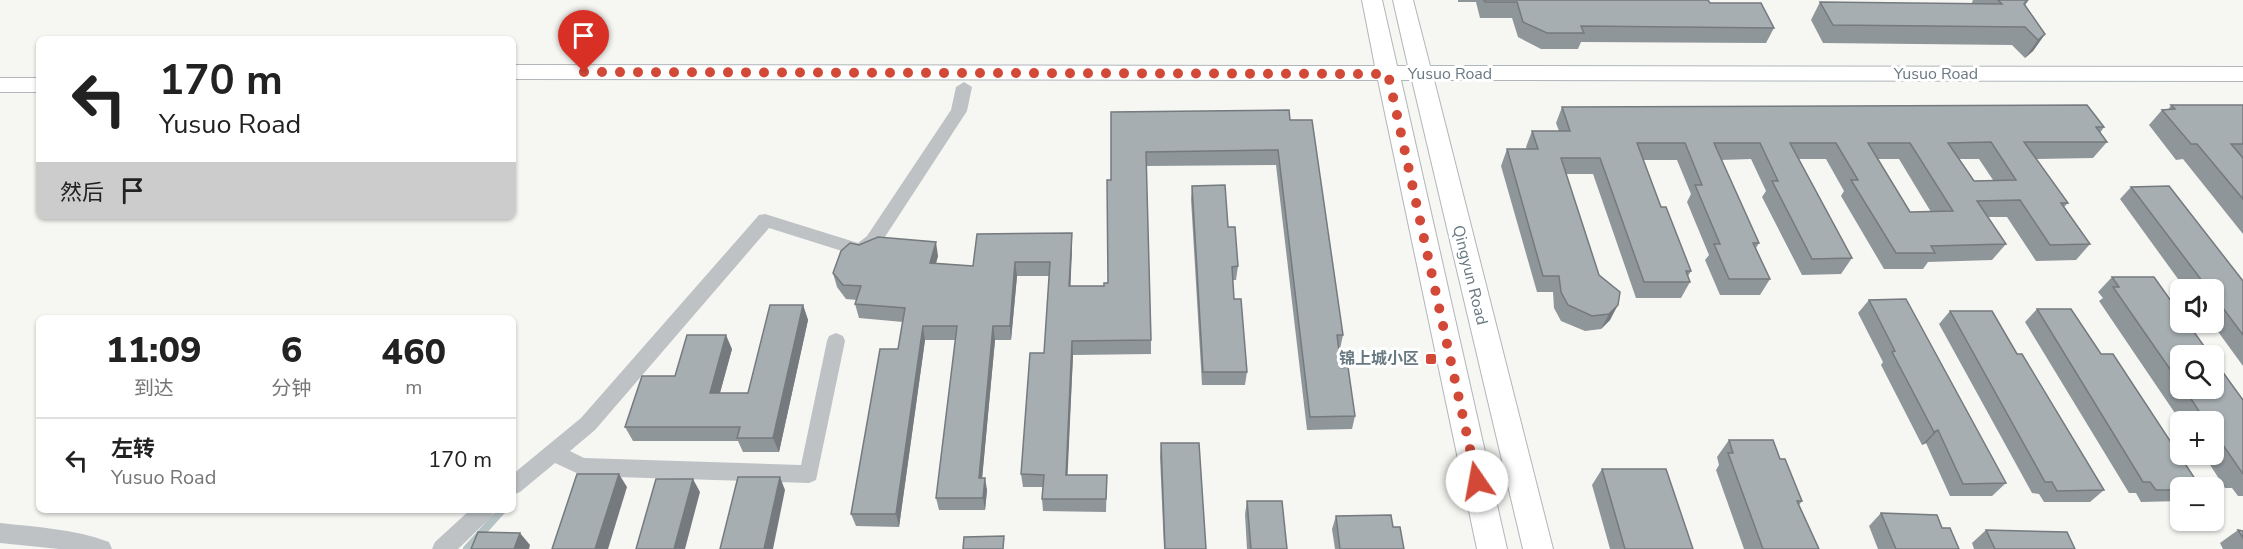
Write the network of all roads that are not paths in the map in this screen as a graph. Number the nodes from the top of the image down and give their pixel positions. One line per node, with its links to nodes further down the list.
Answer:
1 (1372, 0): 7 (street)
2 (1403, 0): 8 (street, Qingyun Road)
3 (0, 71): 4 (street)
4 (36, 71)
5 (516, 72): 7 (street, Yusuo Road)
6 (2243, 74): 8 (street, Yusuo Road)
7 (1389, 81): 8 (street, Yusuo Road); 12 (street, Yusuo Road); 21 (street)
8 (1423, 81): 13 (street, Yusuo Road); 22 (street, Qingyun Road)
9 (0, 85): 10 (street)
10 (36, 85)
11 (516, 86): 12 (street, Yusuo Road)
12 (964, 87): 15 (street)
13 (2243, 88)
14 (836, 341): 15 (street)
15 (556, 450): 16 (street)
16 (516, 483)
17 (481, 513): 20 (street)
18 (0, 533): 19 (street)
19 (101, 549)
20 (443, 549)
21 (1492, 549)
22 (1538, 549)

